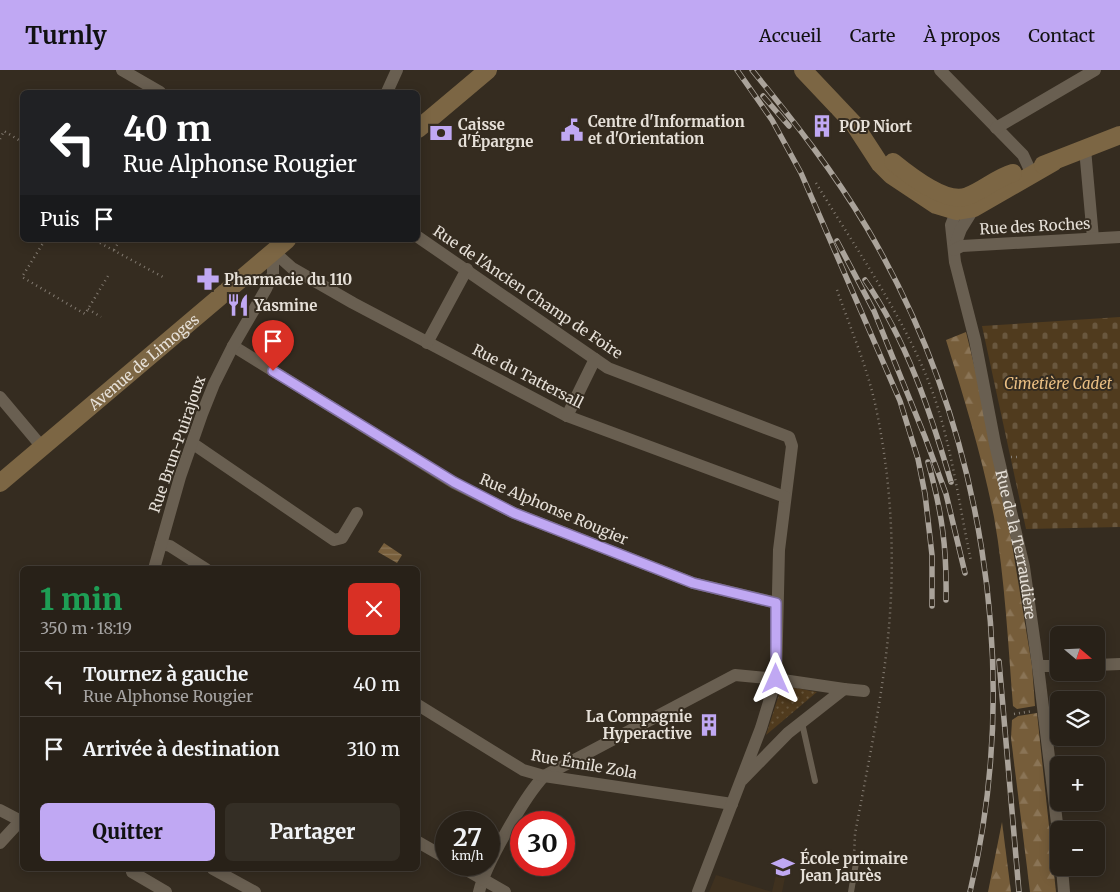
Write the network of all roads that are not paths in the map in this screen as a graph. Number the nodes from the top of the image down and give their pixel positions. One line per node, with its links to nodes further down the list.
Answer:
1 (122, 70): 7 (street)
2 (397, 70): 8 (street)
3 (488, 70): 9 (main road)
4 (803, 70): 15 (main road)
5 (940, 70): 10 (street)
6 (1095, 70): 10 (street)
7 (157, 90)
8 (388, 90)
9 (420, 127)
10 (996, 128): 14 (street)
11 (1120, 135): 12 (main road)
12 (1085, 149): 13 (main road); 18 (street)
13 (1054, 162): 14 (main road); 15 (main road)
14 (1029, 168): 15 (main road)
15 (965, 205): 20 (street); 20 (street, Rue de la Terraudière)
16 (1120, 236): 18 (street, Rue des Roches)
17 (420, 238): 22 (street, Rue de l'Ancien Champ de Foire)
18 (1093, 238): 20 (street, Rue des Roches)
19 (284, 242): 21 (main road, Avenue de Limoges)
20 (954, 250): 39 (street, Rue de la Terraudière)
21 (273, 251): 23 (street, Rue du Tattersall); 24 (street, Rue Brun-Puirajoux); 29 (main road, Avenue de Limoges)
22 (467, 269): 23 (street); 25 (street, Rue de l'Ancien Champ de Foire)
23 (427, 343): 27 (street, Rue du Tattersall)
24 (233, 346): 28 (street, Rue Brun-Puirajoux); 36 (street, Rue Alphonse Rougier)
25 (595, 360): 27 (street); 31 (street, Rue de l'Ancien Champ de Foire)
26 (0, 397): 29 (street)
27 (567, 416): 31 (street, Rue du Tattersall)
28 (192, 443): 32 (street); 33 (street, Rue Brun-Puirajoux)
29 (42, 447): 30 (main road, Avenue de Limoges)
30 (0, 483)
31 (785, 497): 36 (street, Rue de l'Ancien Champ de Foire)
32 (357, 513)
33 (161, 544): 34 (street, Rue Brun-Puirajoux); 35 (street)
34 (155, 566)
35 (201, 566)
36 (776, 603): 41 (street, Rue de l'Ancien Champ de Foire)
37 (1120, 664): 38 (street)
38 (1105, 665)
39 (1038, 666): 40 (street); 52 (street, Rue de la Terraudière)
40 (1050, 666)
41 (776, 679): 42 (street); 46 (street); 47 (street, Rue de l'Ancien Champ de Foire)
42 (844, 689): 43 (street); 45 (street)
43 (864, 691)
44 (420, 707): 46 (street, Rue Émile Zola)
45 (802, 721): 47 (street); 48 (lane)
46 (544, 776): 49 (street, Rue Émile Zola); 62 (street)
47 (742, 780): 49 (street, Rue de l'Ancien Champ de Foire)
48 (814, 781)
49 (732, 804): 67 (street, Rue de l'Ancien Champ de Foire)
50 (0, 810): 51 (street)
51 (20, 819)
52 (1057, 821)
53 (20, 822): 54 (street)
54 (0, 843)
55 (420, 843): 56 (street)
56 (435, 852)
57 (856, 863): 68 (lane)
58 (216, 871): 64 (street)
59 (132, 872): 63 (street)
60 (478, 876): 62 (street)
61 (1063, 876): 69 (street)
62 (483, 879): 65 (street); 66 (street)
63 (166, 892)
64 (253, 892)
65 (480, 892)
66 (506, 892)
67 (698, 892)
68 (851, 892)
69 (1064, 892)

